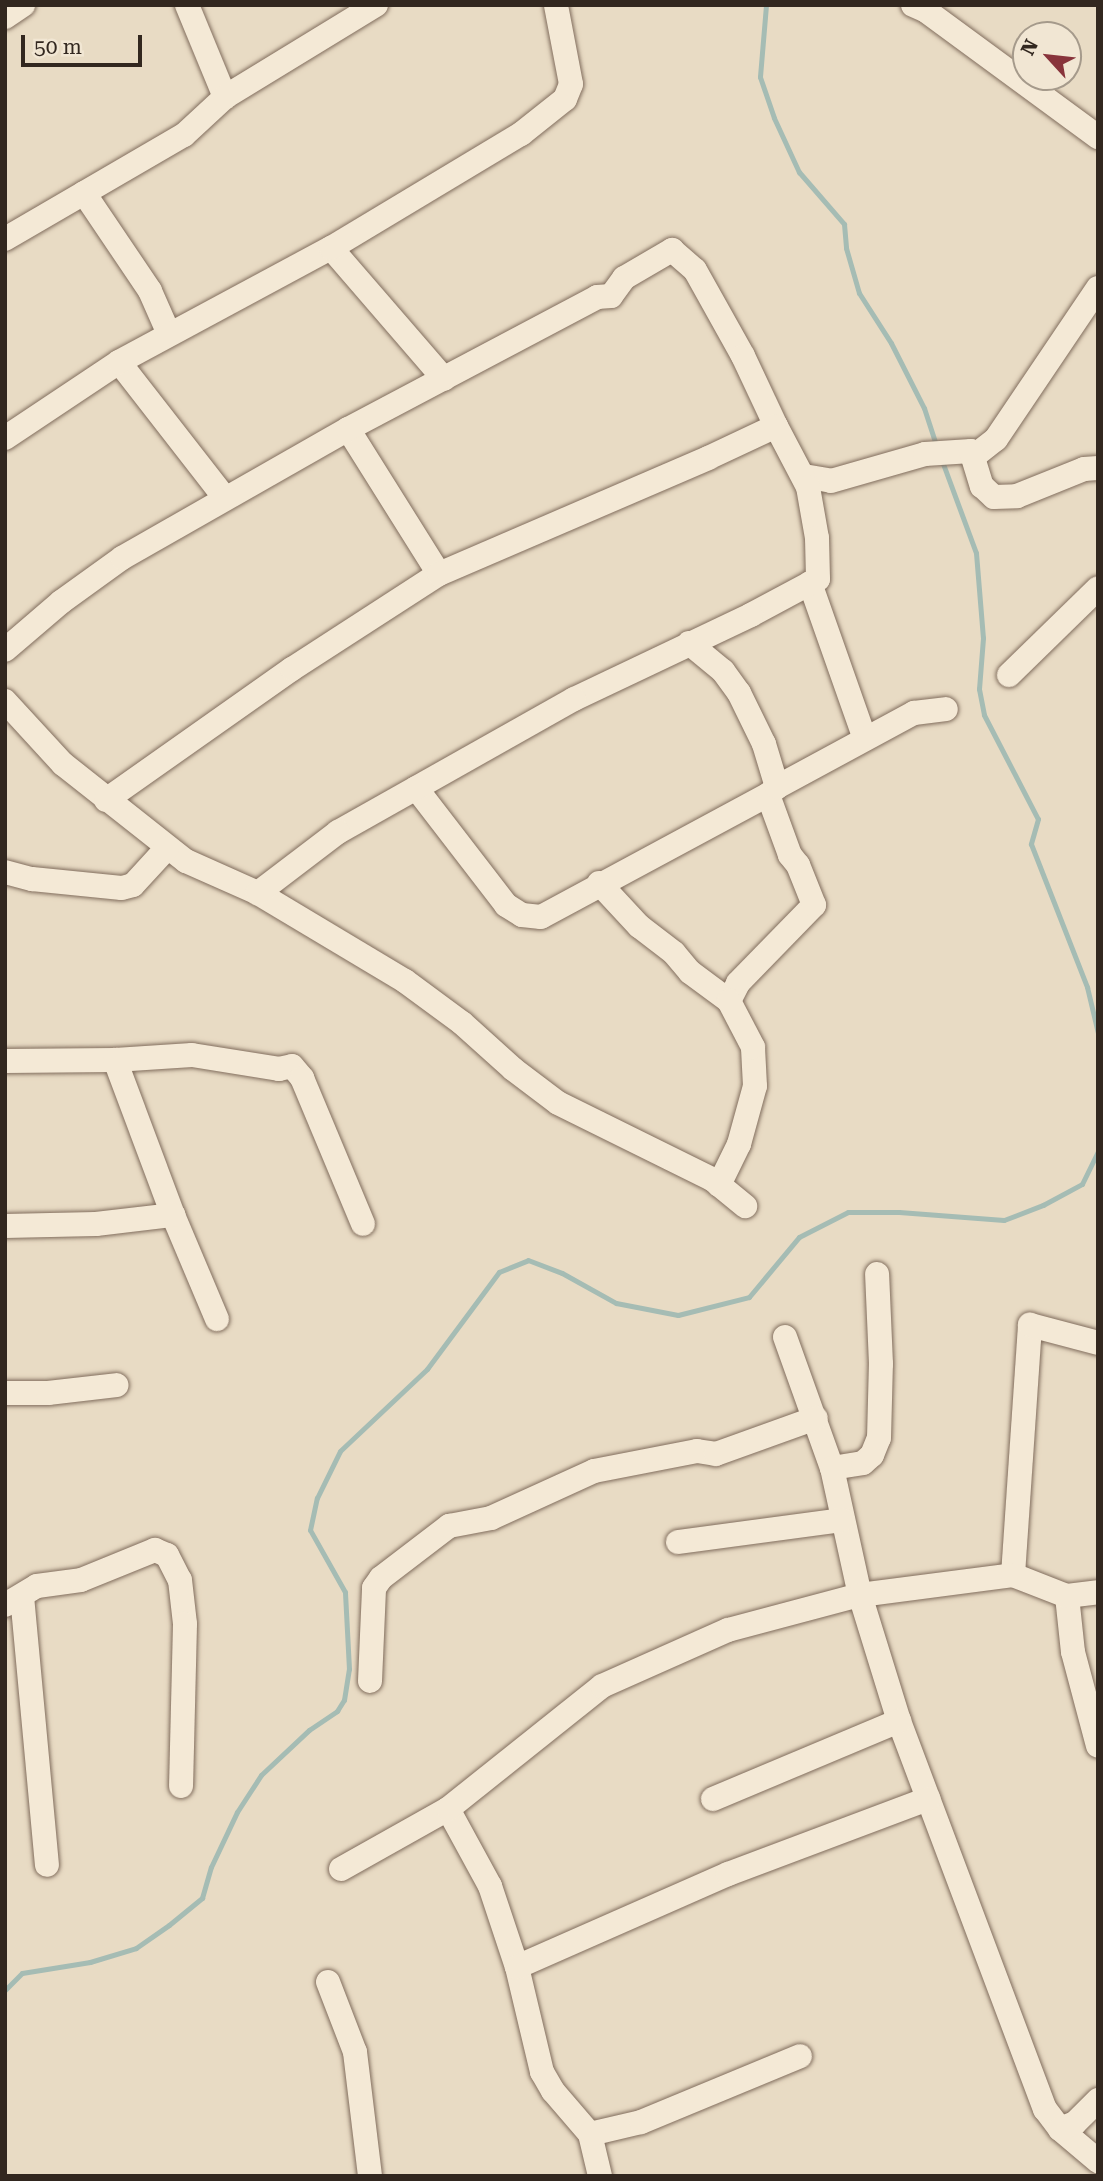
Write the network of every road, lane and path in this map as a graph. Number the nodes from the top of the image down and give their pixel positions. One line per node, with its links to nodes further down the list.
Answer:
1 (23, 5): 6 (street)
2 (187, 5): 7 (street)
3 (376, 5): 7 (street)
4 (556, 5): 11 (street)
5 (913, 5): 8 (street)
6 (5, 18)
7 (225, 97): 9 (street)
8 (1098, 137)
9 (84, 193): 10 (street); 13 (street)
10 (8, 232)
11 (331, 248): 13 (street); 15 (street)
12 (1098, 288): 19 (street)
13 (169, 334): 14 (street)
14 (119, 362): 18 (street); 22 (street)
15 (444, 379): 16 (street); 17 (street)
16 (776, 426): 21 (street); 23 (street)
17 (348, 429): 22 (street); 23 (street)
18 (5, 439)
19 (973, 457): 20 (street); 21 (street)
20 (1098, 468)
21 (804, 476): 24 (street)
22 (224, 497): 27 (street)
23 (439, 574): 34 (street)
24 (810, 583): 26 (street); 31 (street)
25 (1098, 588): 28 (street)
26 (689, 643): 32 (street); 33 (street)
27 (5, 650)
28 (1009, 676)
29 (5, 701): 34 (street)
30 (946, 709): 31 (street)
31 (865, 739): 33 (street)
32 (416, 788): 37 (street); 38 (street)
33 (773, 791): 37 (street); 39 (street)
34 (106, 800): 35 (street)
35 (167, 848): 36 (street); 38 (street)
36 (5, 872)
37 (599, 883): 39 (street)
38 (258, 893): 42 (street)
39 (729, 1001): 42 (street)
40 (116, 1060): 41 (street); 44 (street); 45 (street)
41 (5, 1061)
42 (719, 1185): 43 (street)
43 (745, 1206)
44 (173, 1214): 46 (street); 48 (street)
45 (363, 1224)
46 (5, 1226)
47 (877, 1274): 54 (street)
48 (217, 1319)
49 (785, 1337): 53 (street)
50 (1098, 1343): 57 (street)
51 (117, 1385): 52 (street)
52 (5, 1393)
53 (816, 1418): 54 (street); 62 (street)
54 (832, 1468): 55 (street)
55 (843, 1520): 56 (street); 59 (street)
56 (678, 1542)
57 (1013, 1575): 59 (street); 60 (street)
58 (1098, 1592): 60 (street)
59 (860, 1595): 63 (street); 68 (street)
60 (1067, 1596): 64 (street)
61 (14, 1601): 65 (street); 69 (street)
62 (370, 1681)
63 (899, 1721): 66 (street); 67 (street)
64 (1098, 1746)
65 (181, 1786)
66 (713, 1799)
67 (928, 1799): 71 (street); 75 (street)
68 (447, 1809): 70 (street); 71 (street)
69 (47, 1865)
70 (341, 1869)
71 (517, 1967): 76 (street)
72 (328, 1982): 78 (street)
73 (800, 2056): 76 (street)
74 (1098, 2099): 75 (street)
75 (1060, 2129): 77 (street)
76 (590, 2134): 79 (street)
77 (1098, 2161)
78 (370, 2176)
79 (600, 2176)

